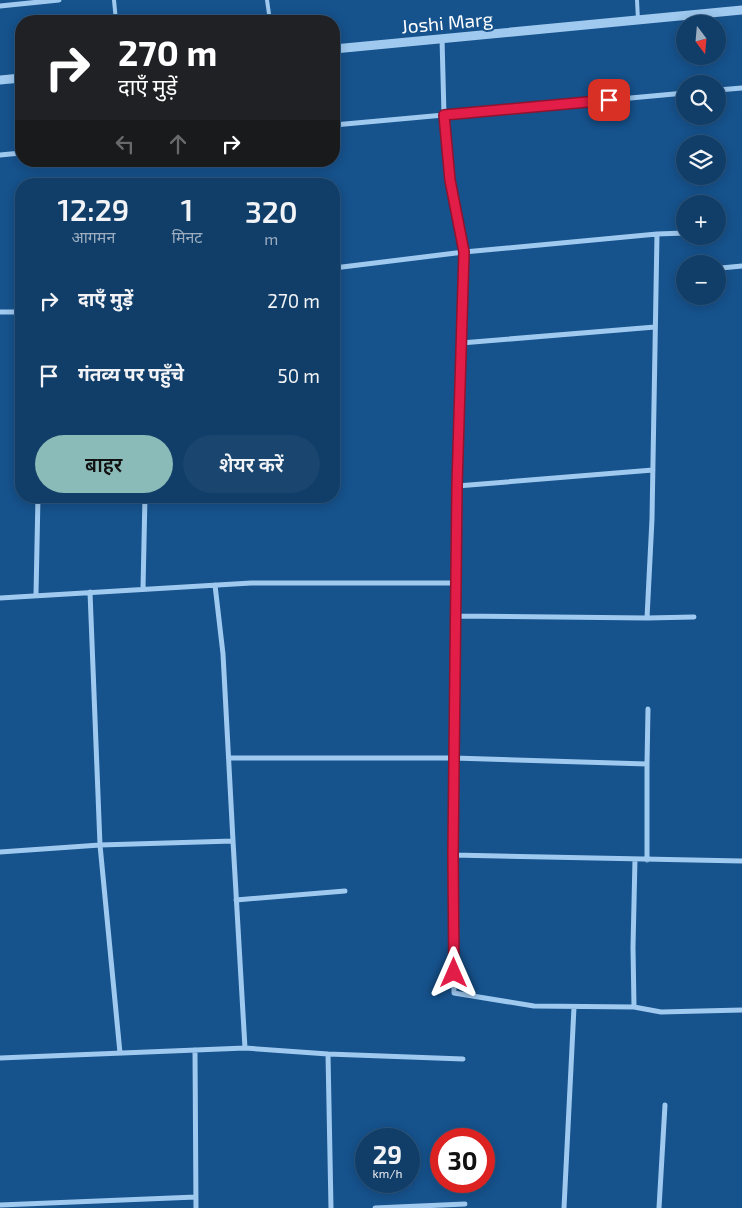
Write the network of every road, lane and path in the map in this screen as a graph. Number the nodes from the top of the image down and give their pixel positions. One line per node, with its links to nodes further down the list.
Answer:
1 (59, 0): 5 (street)
2 (114, 0): 7 (lane)
3 (267, 0): 8 (lane)
4 (637, 0): 9 (lane)
5 (0, 6)
6 (742, 10): 9 (street, Joshi Marg)
7 (115, 15)
8 (269, 15)
9 (638, 20): 10 (street, Joshi Marg)
10 (442, 38): 11 (street, Joshi Marg); 17 (street)
11 (340, 47)
12 (15, 79): 13 (street)
13 (0, 80)
14 (742, 88): 15 (street)
15 (726, 89)
16 (676, 94): 17 (street)
17 (444, 115): 18 (street); 23 (street)
18 (340, 124)
19 (15, 154): 20 (street)
20 (0, 155)
21 (676, 233): 22 (street)
22 (657, 234): 23 (street); 29 (street)
23 (464, 252): 25 (street); 30 (street)
24 (742, 266): 26 (street)
25 (340, 267)
26 (726, 267)
27 (0, 312): 28 (street)
28 (15, 312)
29 (656, 328): 30 (street); 31 (street)
30 (461, 343): 32 (street)
31 (653, 470): 32 (street); 43 (street)
32 (457, 486): 35 (street)
33 (38, 503): 39 (street)
34 (145, 503): 37 (street)
35 (456, 582): 36 (street); 41 (street)
36 (215, 585): 37 (street); 45 (street)
37 (144, 589): 38 (street)
38 (90, 592): 39 (street); 49 (street)
39 (36, 595): 40 (street)
40 (0, 598)
41 (456, 616): 43 (street); 46 (street)
42 (694, 617): 43 (street)
43 (647, 618)
44 (648, 709): 47 (street)
45 (229, 758): 46 (street); 48 (street)
46 (454, 758): 47 (street); 51 (street)
47 (647, 764): 53 (street)
48 (233, 841): 49 (street); 56 (street)
49 (100, 844): 50 (street); 62 (street)
50 (0, 852)
51 (453, 855): 52 (street); 57 (street)
52 (635, 859): 53 (street); 58 (street)
53 (647, 860): 54 (street)
54 (742, 861)
55 (345, 891): 56 (street)
56 (236, 900): 60 (street)
57 (574, 1006): 58 (street); 75 (street)
58 (634, 1007): 59 (street)
59 (742, 1010)
60 (245, 1048): 61 (street); 63 (street)
61 (195, 1050): 62 (street); 67 (street)
62 (120, 1053): 64 (street)
63 (328, 1054): 65 (street); 73 (street)
64 (0, 1058)
65 (463, 1059)
66 (665, 1105): 76 (street)
67 (196, 1197): 70 (street); 72 (street)
68 (465, 1204): 71 (street)
69 (0, 1205): 70 (street)
70 (37, 1206)
71 (439, 1207): 74 (street)
72 (196, 1208)
73 (331, 1208)
74 (374, 1208)
75 (564, 1208)
76 (658, 1208)

